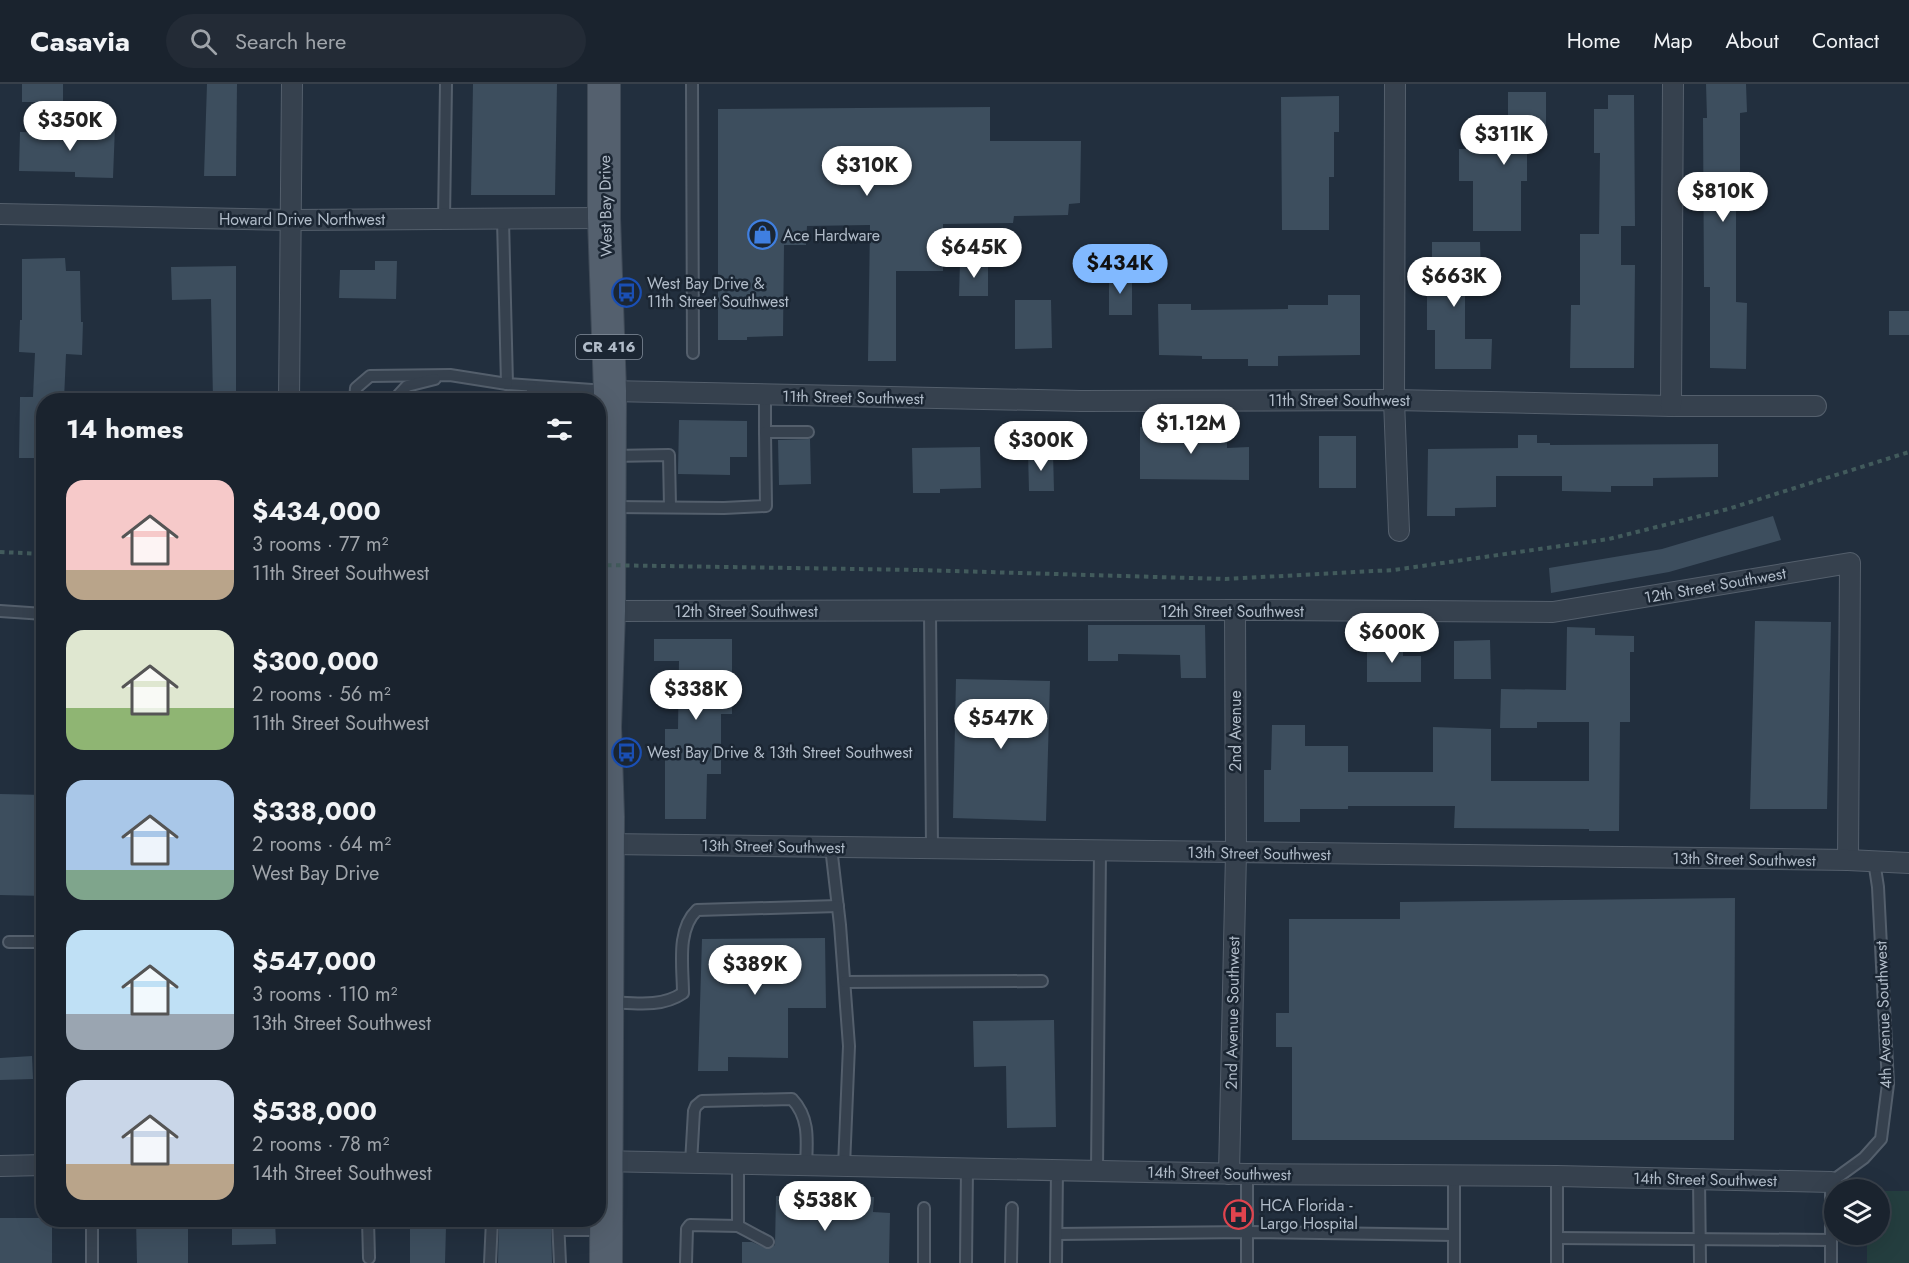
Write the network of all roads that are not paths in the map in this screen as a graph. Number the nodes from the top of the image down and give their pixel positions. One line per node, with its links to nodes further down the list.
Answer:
1 (292, 84): 9 (street)
2 (446, 84): 10 (lane)
3 (604, 84): 8 (main road, West Bay Drive / CR 416)
4 (692, 84): 12 (lane)
5 (1395, 84): 22 (street)
6 (1673, 84): 23 (street)
7 (0, 214): 9 (street, Howard Drive Northwest)
8 (604, 218): 11 (street, Howard Drive Northwest); 16 (main road, West Bay Drive / CR 416)
9 (292, 219): 10 (street, Howard Drive Northwest); 17 (street)
10 (444, 219): 11 (street, Howard Drive Northwest)
11 (503, 219): 14 (lane)
12 (693, 353)
13 (450, 375): 14 (lane); 18 (lane); 19 (lane)
14 (507, 384): 15 (lane)
15 (532, 386): 16 (lane); 20 (lane)
16 (610, 391): 21 (street, 11th Street Southwest); 27 (main road, West Bay Drive / CR 416)
17 (289, 393)
18 (356, 393)
19 (400, 393)
20 (532, 393)
21 (765, 395): 22 (street, 11th Street Southwest); 25 (lane)
22 (1394, 400): 23 (street, 11th Street Southwest); 30 (street)
23 (1671, 406): 24 (street, 11th Street Southwest)
24 (1816, 406)
25 (765, 432): 26 (lane); 29 (lane)
26 (808, 432)
27 (610, 456): 28 (main road, West Bay Drive / CR 416); 29 (lane)
28 (609, 507): 29 (lane); 31 (main road, West Bay Drive / CR 416)
29 (670, 507)
30 (1399, 531)
31 (606, 596)
32 (1235, 610): 34 (street, 12th Street Southwest); 40 (street, 2nd Avenue); 41 (street, 12th Street Southwest)
33 (0, 611): 35 (lane)
34 (930, 611): 36 (street, 12th Street Southwest); 38 (lane)
35 (36, 613)
36 (606, 625)
37 (831, 847): 38 (street, 13th Street Southwest); 44 (street, 13th Street Southwest); 45 (lane)
38 (932, 848): 39 (street, 13th Street Southwest)
39 (1100, 851): 40 (street, 13th Street Southwest); 62 (lane)
40 (1236, 853): 41 (street, 13th Street Southwest); 63 (street, 2nd Avenue Southwest)
41 (1848, 860): 42 (street, 13th Street Southwest)
42 (1874, 861): 43 (street, 13th Street Southwest); 67 (lane, 4th Avenue Southwest)
43 (1909, 862)
44 (606, 863)
45 (838, 906): 49 (lane); 51 (lane)
46 (9, 942): 47 (lane)
47 (36, 942)
48 (1042, 981): 49 (lane)
49 (844, 982): 59 (lane)
50 (606, 986): 51 (main road, West Bay Drive / CR 416)
51 (607, 1002): 52 (main road, West Bay Drive / CR 416)
52 (606, 1042)
53 (606, 1161): 54 (street, 14th Street Southwest)
54 (692, 1163): 56 (street, 14th Street Southwest); 57 (lane)
55 (36, 1165): 58 (street)
56 (738, 1165): 57 (street, 14th Street Southwest); 71 (lane)
57 (806, 1165): 59 (street, 14th Street Southwest)
58 (0, 1166)
59 (844, 1166): 60 (street, 14th Street Southwest)
60 (967, 1168): 61 (street, 14th Street Southwest); 94 (lane)
61 (1057, 1170): 62 (street, 14th Street Southwest); 80 (lane)
62 (1097, 1171): 63 (street, 14th Street Southwest)
63 (1238, 1174): 64 (street, 14th Street Southwest); 79 (lane)
64 (1455, 1175): 65 (street, 14th Street Southwest); 81 (lane)
65 (1557, 1176): 66 (street, 14th Street Southwest); 82 (lane)
66 (1699, 1178): 68 (street, 14th Street Southwest); 83 (lane)
67 (1835, 1179)
68 (1824, 1182)
69 (924, 1208): 93 (lane)
70 (1012, 1208): 95 (lane)
71 (738, 1226): 85 (lane); 92 (lane)
72 (92, 1227): 88 (lane)
73 (368, 1227): 87 (lane)
74 (492, 1227): 89 (lane)
75 (559, 1227): 90 (lane)
76 (578, 1227): 78 (lane)
77 (606, 1227): 78 (main road, West Bay Drive / CR 416)
78 (606, 1230): 91 (main road, West Bay Drive / CR 416)
79 (1247, 1232): 80 (lane); 81 (lane); 97 (lane)
80 (1057, 1234): 96 (lane)
81 (1454, 1235): 98 (lane)
82 (1557, 1238): 83 (lane); 99 (lane)
83 (1699, 1240): 84 (lane); 100 (lane)
84 (1824, 1240)
85 (768, 1242)
86 (1831, 1245): 101 (lane)
87 (369, 1258)
88 (92, 1263)
89 (490, 1263)
90 (560, 1263)
91 (606, 1263)
92 (686, 1263)
93 (924, 1263)
94 (966, 1263)
95 (1011, 1263)
96 (1056, 1263)
97 (1247, 1263)
98 (1454, 1263)
99 (1557, 1263)
100 (1700, 1263)
101 (1831, 1263)

